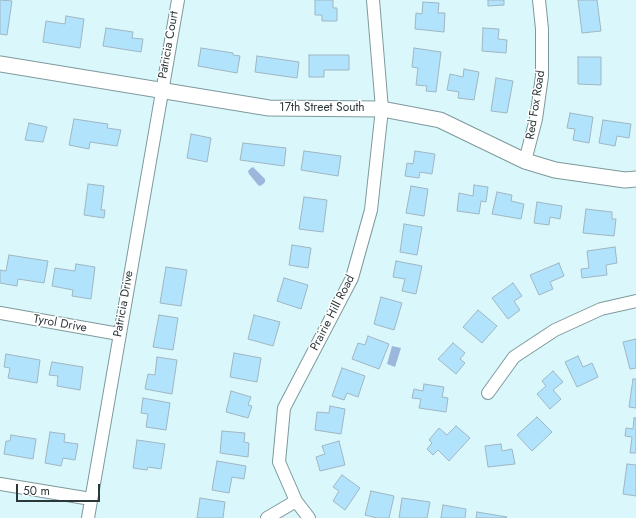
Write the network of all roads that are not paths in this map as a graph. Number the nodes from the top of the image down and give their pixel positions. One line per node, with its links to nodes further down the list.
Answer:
1 (178, 0): 5 (street, Patricia Court)
2 (373, 0): 6 (street, Prairie Hill Road)
3 (539, 0): 7 (street, Red Fox Road)
4 (0, 64): 5 (street, 17th Street South)
5 (161, 91): 6 (street, 17th Street South); 11 (street, Patricia Drive)
6 (382, 109): 7 (street, 17th Street South); 15 (street, Prairie Hill Road)
7 (525, 161): 8 (street, 17th Street South)
8 (636, 179)
9 (636, 301): 12 (street)
10 (0, 314): 11 (street, Tyrol Drive)
11 (119, 334): 14 (street, Patricia Drive)
12 (488, 393)
13 (0, 484): 14 (street)
14 (91, 499): 16 (street, Patricia Drive)
15 (296, 501): 17 (street); 18 (street, Prairie Hill Road)
16 (88, 518)
17 (266, 518)
18 (309, 518)

